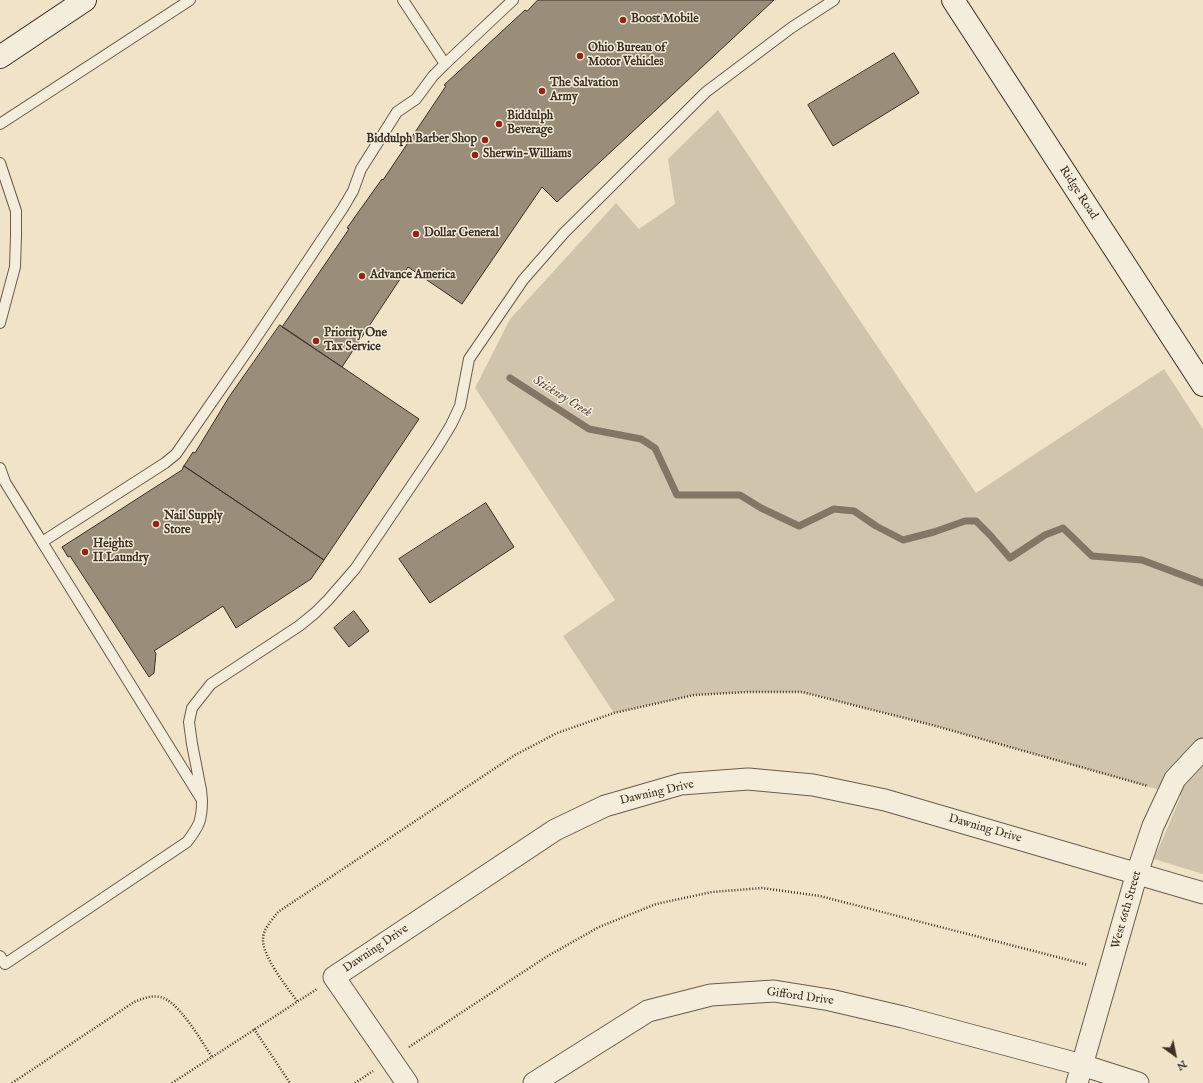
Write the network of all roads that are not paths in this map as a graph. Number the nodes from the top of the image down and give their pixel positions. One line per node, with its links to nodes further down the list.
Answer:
1 (85, 0): 7 (main road)
2 (190, 0): 9 (lane)
3 (403, 0): 8 (lane)
4 (512, 0): 8 (lane)
5 (834, 0): 16 (lane)
6 (953, 0): 12 (main road, Ridge Road)
7 (0, 57)
8 (445, 64): 14 (lane)
9 (0, 124)
10 (0, 163): 11 (lane)
11 (0, 323)
12 (1203, 385)
13 (0, 468): 14 (lane)
14 (42, 542): 16 (lane)
15 (1203, 749): 17 (street, West 66th Street)
16 (202, 800): 19 (lane)
17 (1138, 873): 18 (street, Dawning Drive); 20 (street, West 66th Street); 21 (street, Dawning Drive)
18 (1203, 893)
19 (2, 963)
20 (1079, 1074): 22 (street, Gifford Drive); 23 (street, Gifford Drive)
21 (407, 1083)
22 (534, 1083)
23 (1138, 1083)

